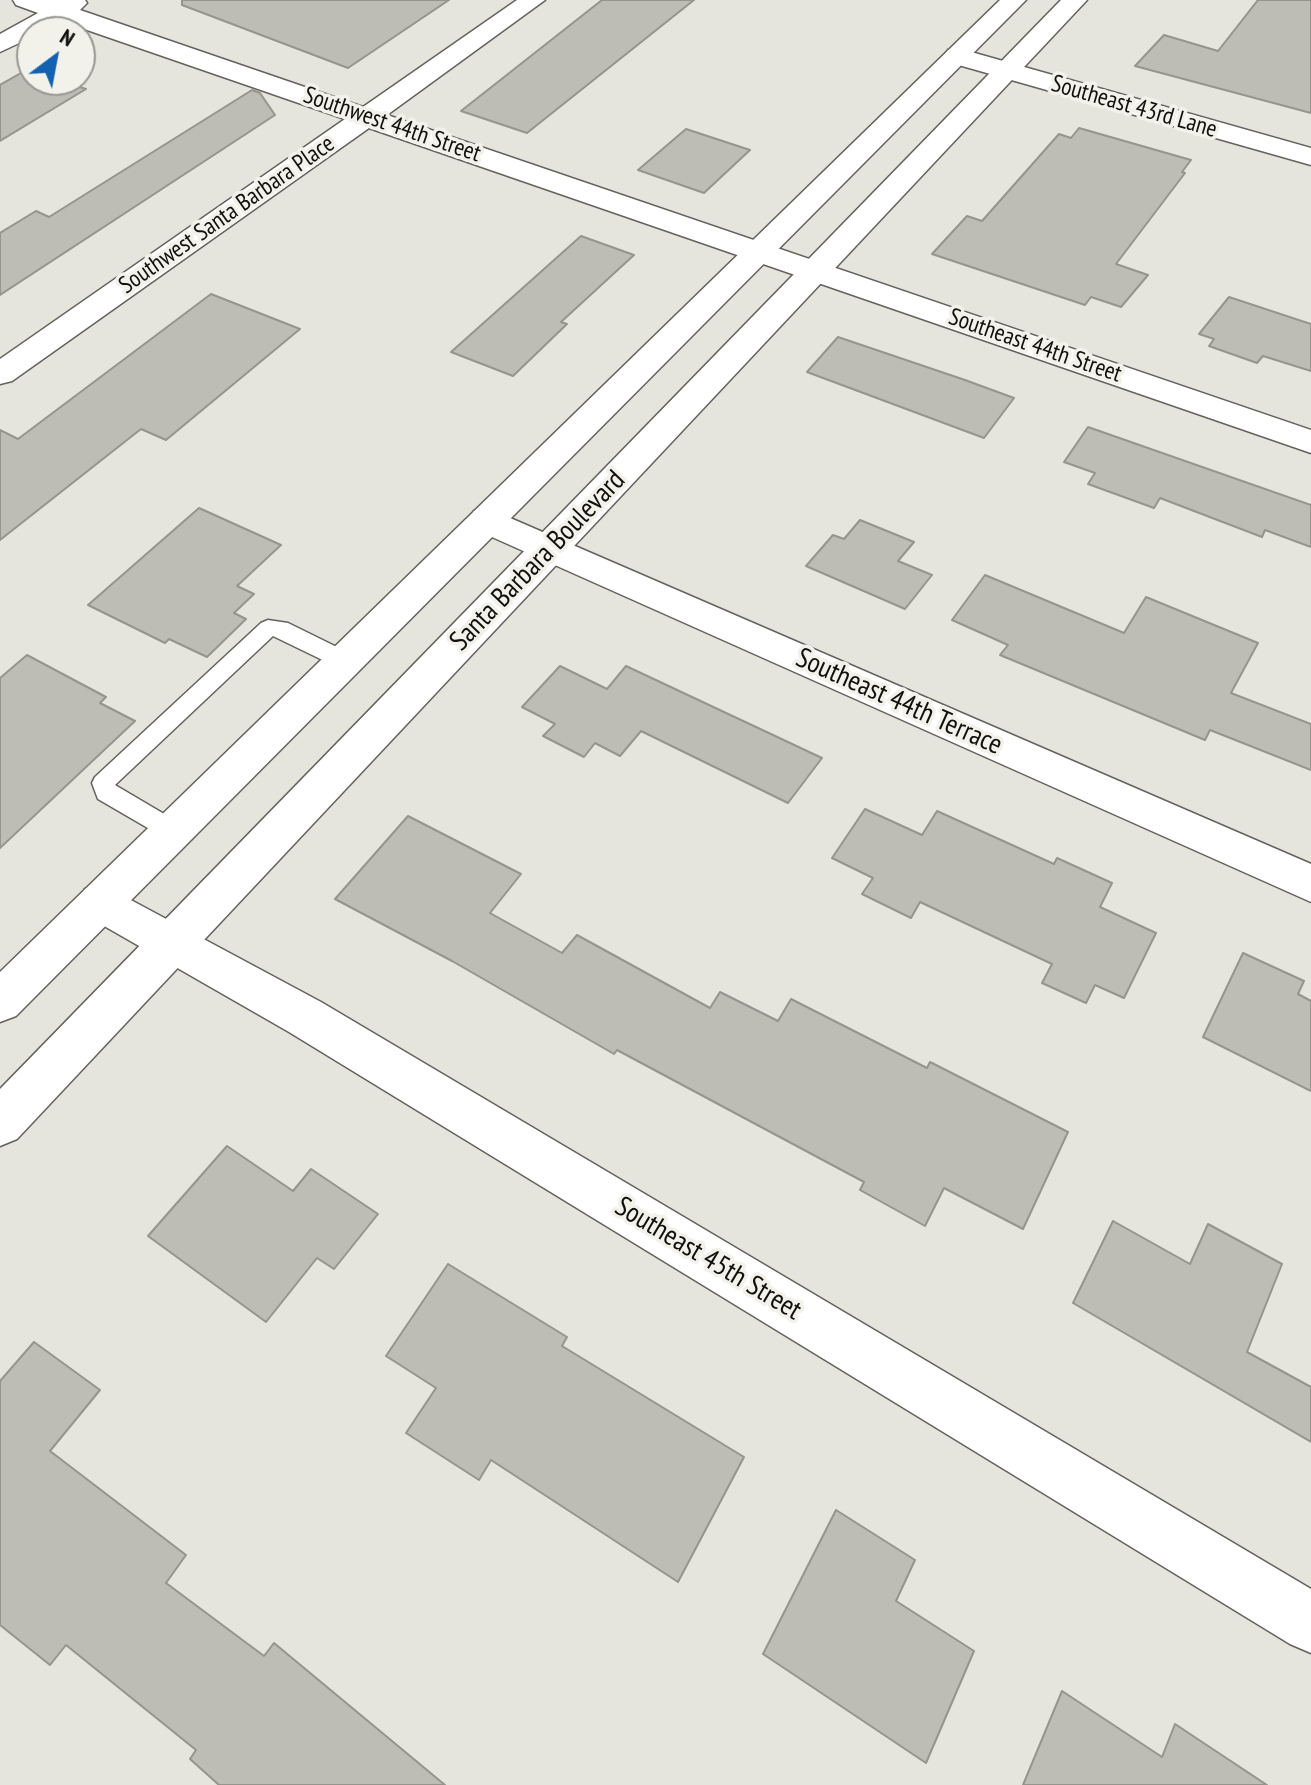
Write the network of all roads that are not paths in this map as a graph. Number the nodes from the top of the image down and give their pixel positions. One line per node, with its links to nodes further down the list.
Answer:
1 (25, 0): 5 (street, Southwest 44th Street)
2 (533, 0): 9 (street, Southwest Santa Barbara Place)
3 (1014, 0): 7 (street)
4 (1075, 0): 8 (street, Santa Barbara Boulevard)
5 (70, 6): 6 (street); 9 (street, Southwest 44th Street)
6 (0, 44)
7 (957, 56): 8 (street, Southeast 43rd Lane); 11 (street)
8 (1007, 70): 10 (street, Southeast 43rd Lane); 12 (street, Santa Barbara Boulevard)
9 (366, 117): 11 (street, Southwest 44th Street); 13 (street, Southwest Santa Barbara Place)
10 (1311, 157)
11 (758, 251): 12 (street, Southeast 44th Street); 15 (street)
12 (815, 272): 14 (street, Southeast 44th Street); 16 (street, Santa Barbara Boulevard)
13 (0, 374)
14 (1311, 442)
15 (487, 520): 16 (street, Southeast 44th Terrace); 17 (street)
16 (550, 548): 19 (street, Southeast 44th Terrace); 21 (street, Santa Barbara Boulevard)
17 (345, 661): 18 (street); 18 (lane)
18 (173, 831): 20 (street)
19 (1311, 884)
20 (101, 902): 21 (street, Southeast 45th Street); 22 (street)
21 (172, 942): 23 (street, Santa Barbara Boulevard); 24 (street, Southeast 45th Street)
22 (0, 1002)
23 (0, 1123)
24 (1311, 1623)

